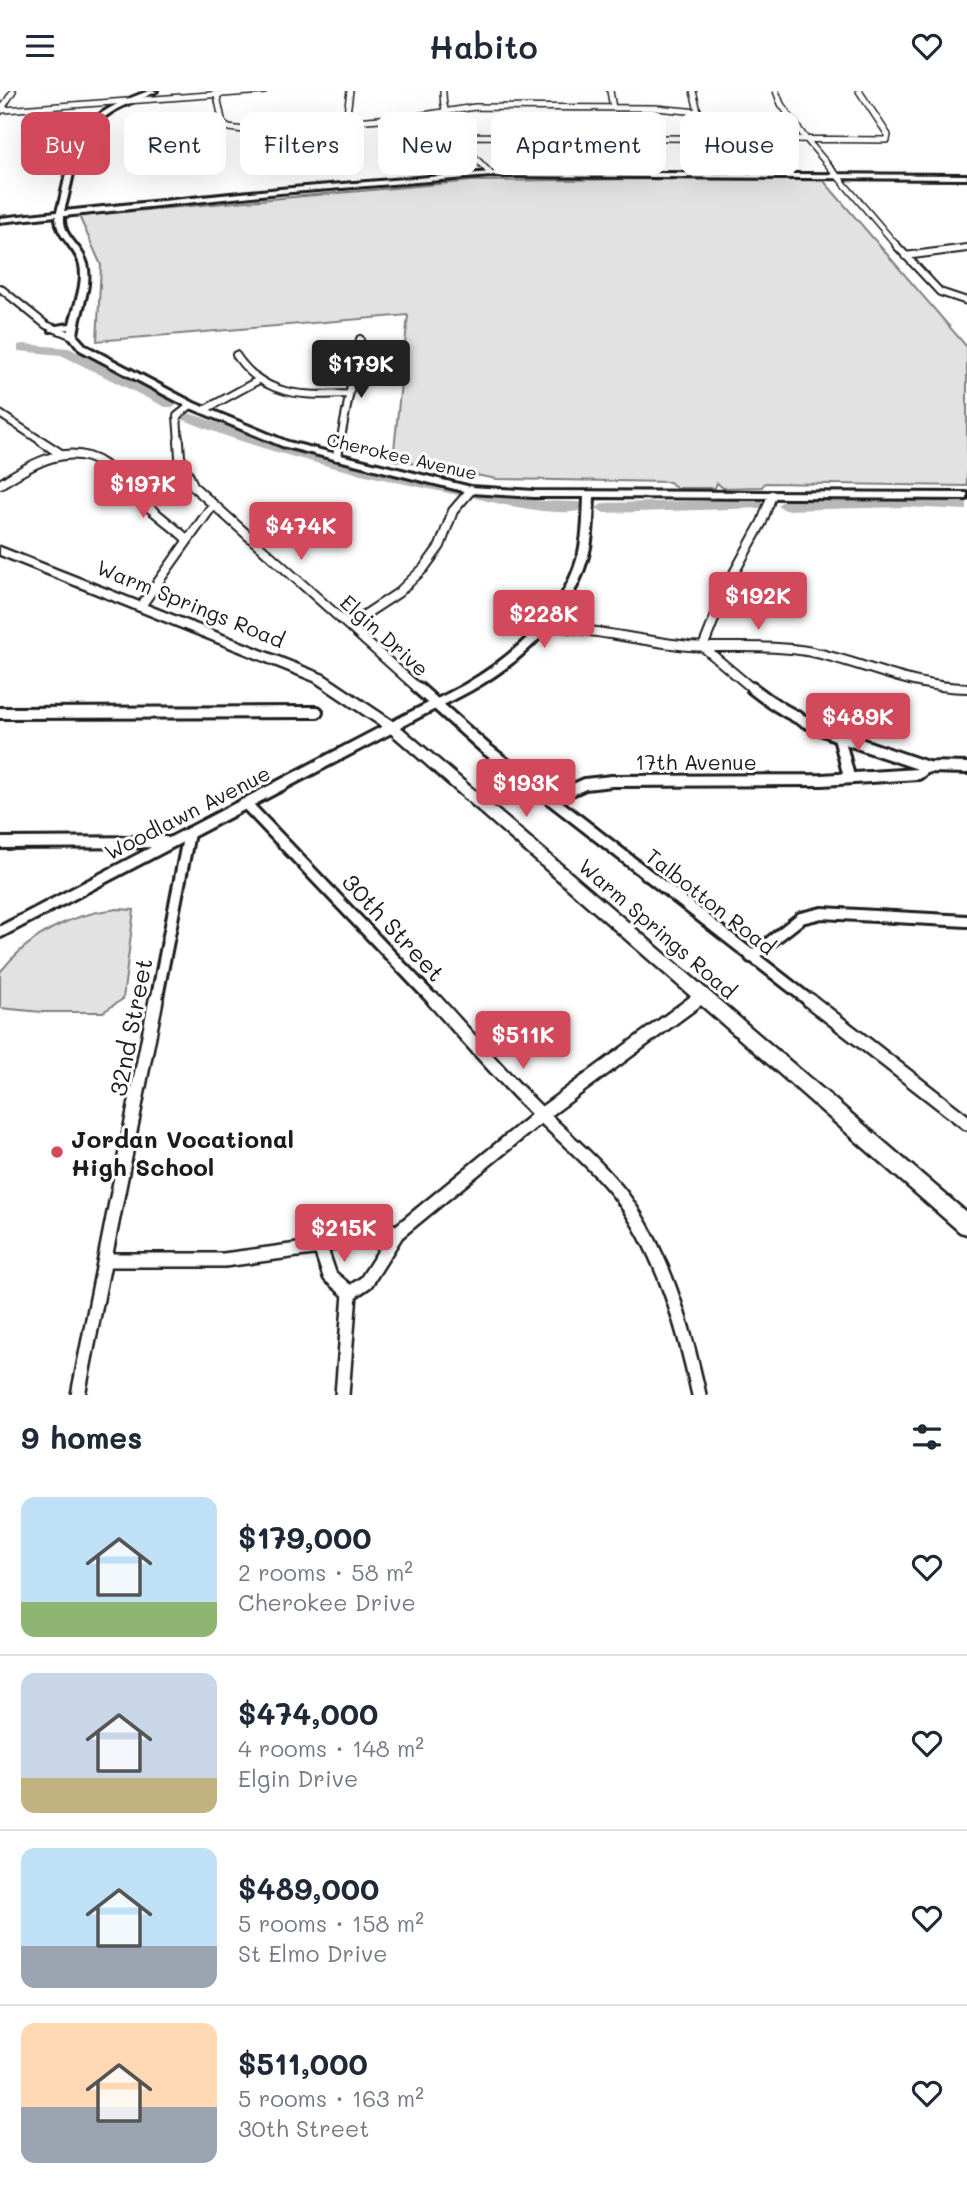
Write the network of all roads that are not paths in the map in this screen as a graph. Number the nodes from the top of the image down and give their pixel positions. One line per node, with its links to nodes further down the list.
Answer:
1 (13, 91): 13 (street)
2 (154, 91): 11 (street)
3 (264, 91): 10 (street)
4 (350, 91): 16 (street)
5 (443, 91): 14 (street)
6 (610, 91): 12 (street)
7 (693, 91): 15 (street)
8 (776, 91): 22 (street)
9 (859, 91): 22 (street)
10 (217, 93): 11 (street); 18 (street)
11 (126, 102): 13 (street); 28 (street)
12 (613, 107): 14 (street); 15 (street)
13 (2, 111)
14 (442, 111): 17 (street)
15 (699, 111)
16 (347, 112)
17 (364, 119)
18 (240, 129)
19 (477, 136): 20 (street)
20 (680, 138)
21 (799, 139): 22 (street)
22 (806, 139): 26 (street)
23 (477, 159): 24 (street)
24 (491, 174): 28 (street)
25 (666, 175): 26 (street)
26 (836, 175): 27 (street); 31 (street)
27 (967, 177)
28 (60, 212): 29 (street); 35 (street)
29 (0, 220)
30 (967, 248): 31 (street)
31 (905, 256): 33 (street)
32 (0, 288): 34 (street)
33 (967, 301)
34 (53, 329): 35 (street)
35 (74, 331): 40 (street, Cherokee Avenue)
36 (359, 338): 39 (street)
37 (236, 355): 38 (street)
38 (257, 380): 39 (street); 41 (street)
39 (348, 394): 44 (street)
40 (191, 404): 41 (street, Cherokee Avenue); 50 (street, Elgin Drive)
41 (204, 410): 44 (street, Cherokee Avenue)
42 (0, 414): 43 (street)
43 (61, 454): 45 (street); 51 (street)
44 (337, 457): 46 (street, Cherokee Avenue)
45 (0, 484)
46 (471, 490): 47 (street, Cherokee Avenue); 55 (street)
47 (589, 494): 48 (street, Cherokee Avenue); 53 (street)
48 (772, 495): 49 (street, Cherokee Avenue); 58 (street)
49 (967, 496)
50 (213, 505): 51 (street); 55 (street, Elgin Drive)
51 (188, 540): 54 (street)
52 (0, 551): 54 (main road, Warm Springs Road)
53 (562, 604): 56 (street); 57 (street)
54 (141, 606): 63 (main road, Warm Springs Road)
55 (349, 625): 60 (street, Elgin Drive)
56 (546, 626): 57 (street); 60 (street)
57 (589, 629): 58 (street)
58 (703, 647): 59 (street); 64 (street)
59 (967, 688)
60 (434, 704): 63 (street); 68 (street, Talbotton Road)
61 (317, 712): 62 (street)
62 (0, 713)
63 (391, 727): 69 (street, Woodlawn Avenue); 76 (main road, Warm Springs Road)
64 (839, 737): 65 (street); 67 (street)
65 (927, 767): 66 (street, 17th Avenue); 67 (street, 17th Avenue)
66 (967, 768)
67 (849, 777): 68 (street, 17th Avenue)
68 (551, 799): 75 (street, Talbotton Road)
69 (247, 805): 70 (street, Woodlawn Avenue); 77 (street, 30th Street)
70 (190, 833): 71 (street, Woodlawn Avenue); 82 (street, 32nd Street)
71 (169, 842): 72 (street); 74 (street, Woodlawn Avenue)
72 (0, 843)
73 (967, 921): 75 (street)
74 (0, 932)
75 (751, 957): 78 (street, Talbotton Road)
76 (704, 995): 77 (street); 79 (main road, Warm Springs Road)
77 (541, 1115): 80 (street); 86 (street, 30th Street)
78 (967, 1123)
79 (967, 1225)
80 (397, 1233): 81 (street); 83 (street)
81 (320, 1247): 82 (street); 83 (street)
82 (105, 1260): 84 (street, 32nd Street)
83 (350, 1293): 85 (street)
84 (78, 1395)
85 (342, 1395)
86 (699, 1395)

